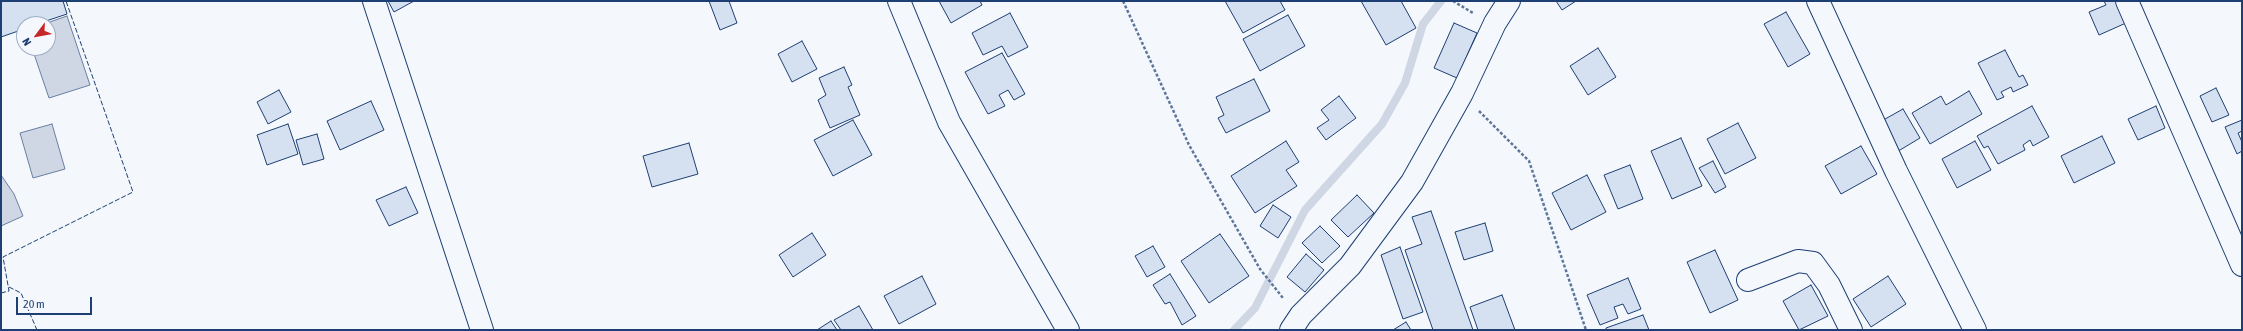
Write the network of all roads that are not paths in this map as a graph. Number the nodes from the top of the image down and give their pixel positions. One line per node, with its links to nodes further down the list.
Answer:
1 (374, 1): 9 (street)
2 (899, 1): 10 (street)
3 (1509, 1): 11 (street)
4 (1818, 1): 8 (street)
5 (2127, 1): 6 (street)
6 (2242, 265)
7 (1748, 280): 12 (street)
8 (1968, 328)
9 (482, 330)
10 (1068, 330)
11 (1291, 330)
12 (1851, 330)

